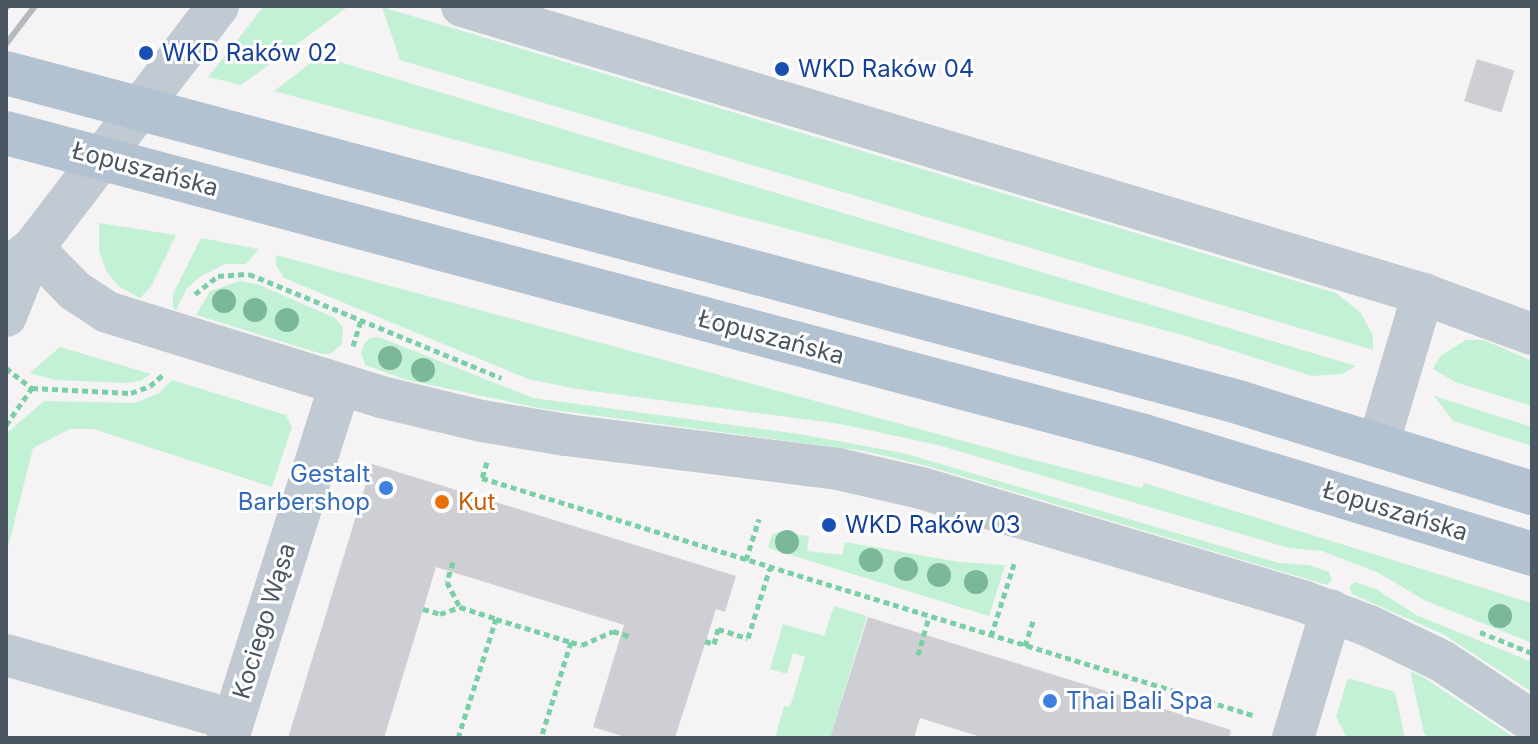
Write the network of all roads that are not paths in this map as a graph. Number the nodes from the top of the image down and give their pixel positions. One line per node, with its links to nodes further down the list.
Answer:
1 (218, 6): 5 (street)
2 (462, 6): 6 (street)
3 (6, 73): 10 (main road, bridge)
4 (6, 133): 12 (main road, Łopuszańska, bridge)
5 (20, 259): 7 (street); 9 (street)
6 (1423, 294): 8 (street); 10 (street)
7 (6, 316)
8 (1532, 334)
9 (340, 385): 13 (street); 16 (street, Kociego Wąsa)
10 (1378, 445): 11 (main road)
11 (1532, 493)
12 (1532, 554)
13 (1331, 611): 15 (street); 17 (street)
14 (6, 655): 16 (street, Kociego Wąsa)
15 (1532, 721)
16 (230, 729)
17 (1294, 733)

